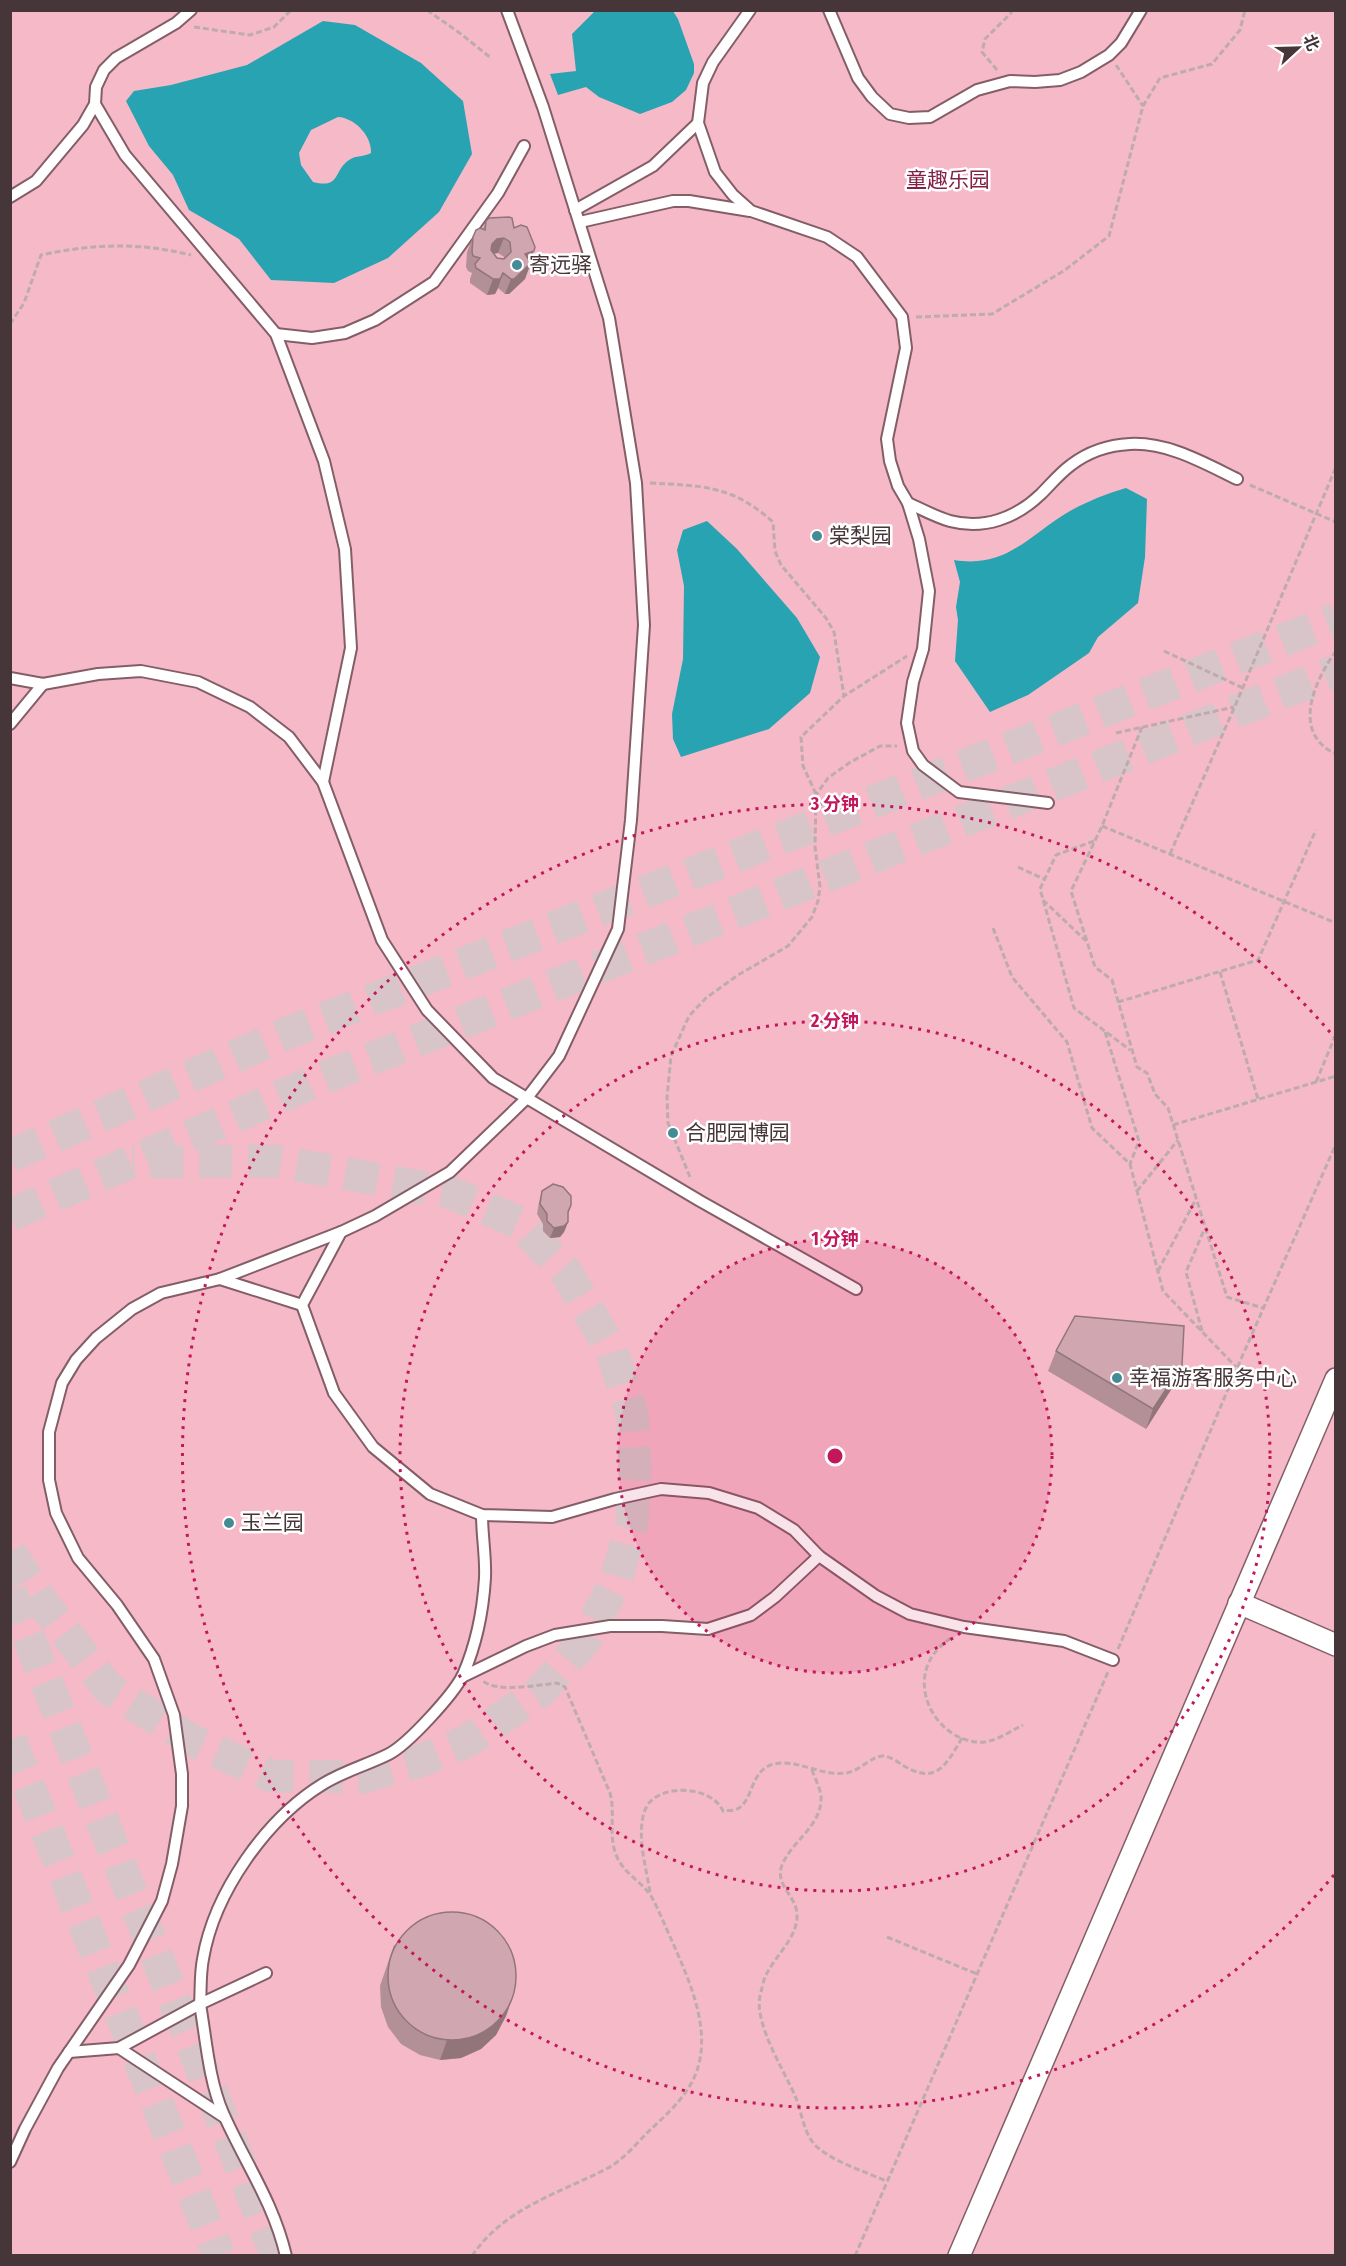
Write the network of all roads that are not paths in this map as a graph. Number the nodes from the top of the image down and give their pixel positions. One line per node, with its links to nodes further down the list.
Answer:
1 (191, 10): 6 (lane)
2 (507, 10): 10 (lane)
3 (750, 10): 7 (lane)
4 (829, 10): 5 (lane)
5 (1141, 10)
6 (95, 104): 9 (lane); 13 (lane)
7 (698, 123): 10 (lane); 11 (lane)
8 (524, 146): 13 (lane)
9 (10, 198)
10 (575, 210): 12 (lane)
11 (751, 211): 12 (lane); 15 (lane)
12 (580, 222): 21 (lane)
13 (276, 334): 19 (lane)
14 (1237, 479): 15 (lane)
15 (908, 503): 20 (lane)
16 (10, 678): 17 (lane)
17 (43, 684): 18 (lane); 19 (lane)
18 (10, 724)
19 (322, 782): 21 (lane)
20 (1048, 803)
21 (527, 1098): 22 (lane); 24 (lane)
22 (341, 1232): 23 (lane); 25 (lane)
23 (220, 1279): 25 (lane); 36 (lane)
24 (856, 1290)
25 (302, 1305): 27 (lane)
26 (1335, 1379): 29 (street)
27 (482, 1515): 28 (lane); 32 (lane)
28 (819, 1556): 31 (lane); 32 (lane)
29 (1239, 1603): 30 (street); 40 (street)
30 (1335, 1645)
31 (1113, 1660)
32 (462, 1677): 34 (lane)
33 (266, 1973): 34 (lane)
34 (200, 2004): 35 (lane); 37 (lane)
35 (119, 2048): 36 (lane); 37 (lane)
36 (69, 2052): 38 (lane)
37 (225, 2118): 39 (lane)
38 (10, 2162)
39 (286, 2256)
40 (959, 2256)

